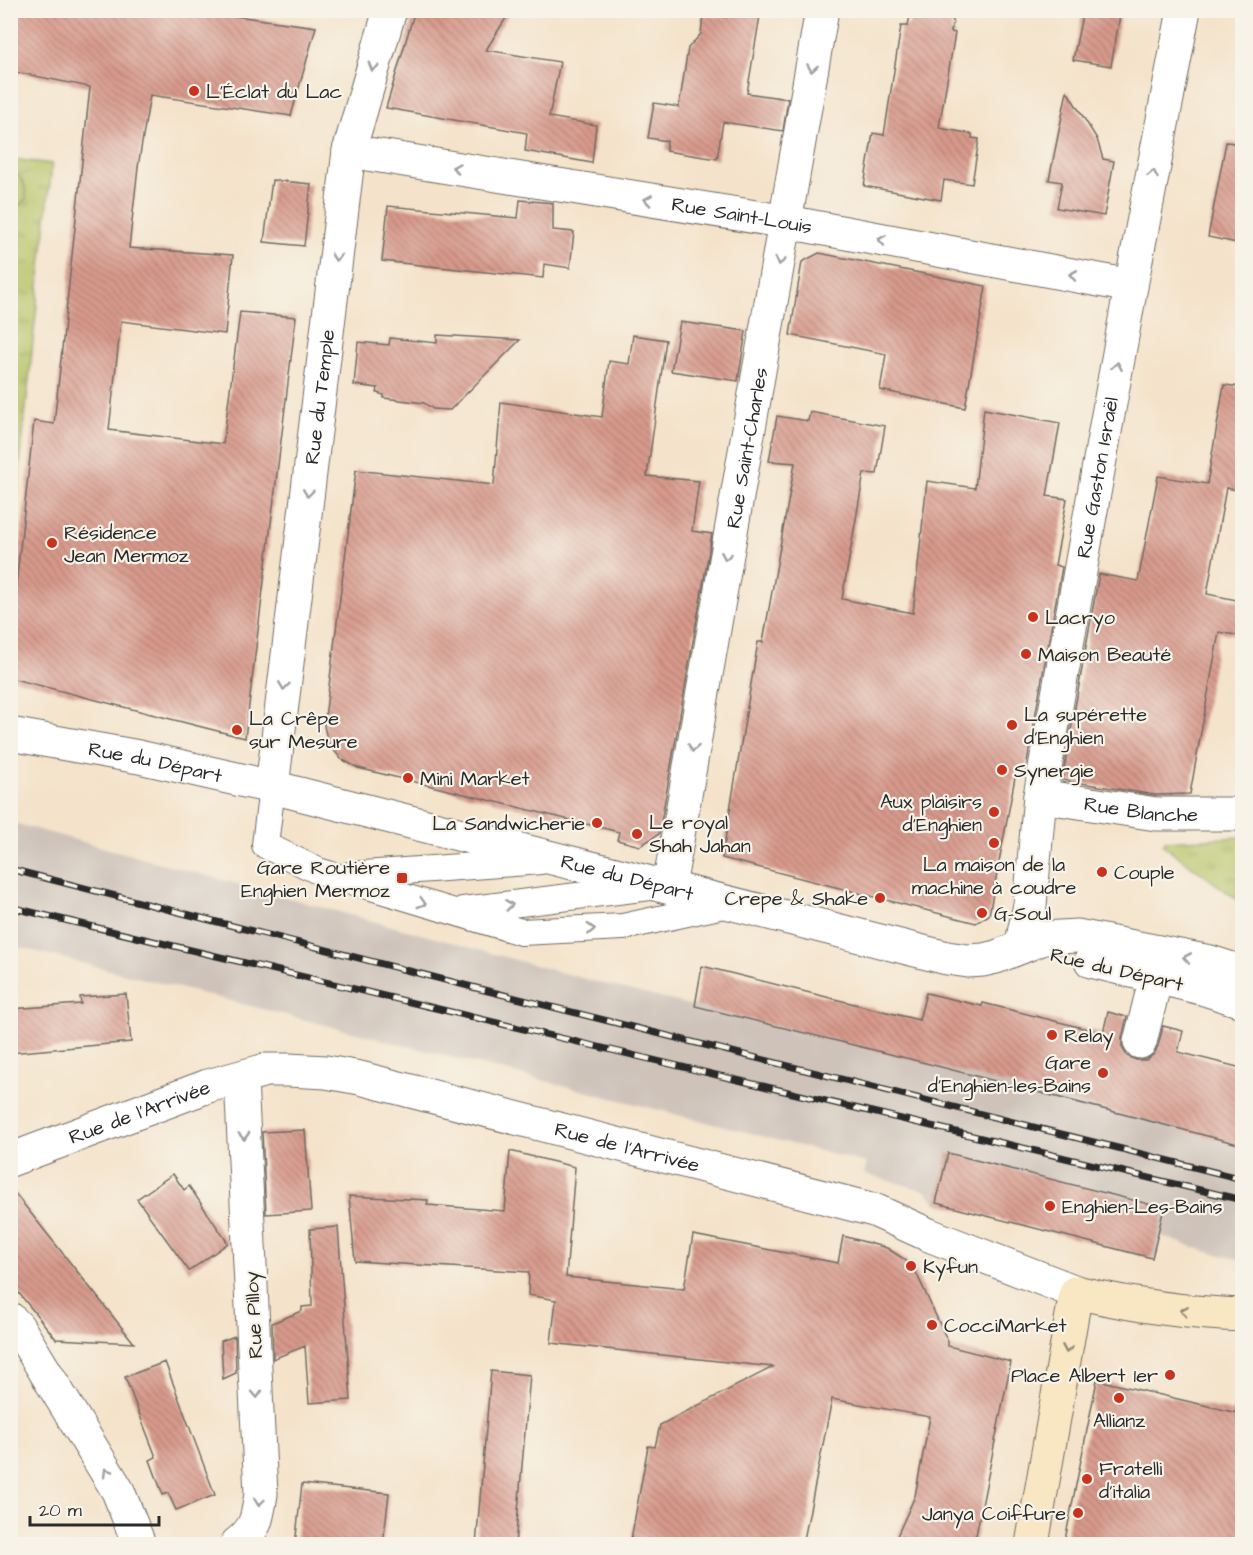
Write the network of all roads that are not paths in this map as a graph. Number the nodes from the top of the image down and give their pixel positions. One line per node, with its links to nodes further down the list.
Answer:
1 (390, 10): 4 (street, Rue du Temple, one-way to 4)
2 (822, 10): 5 (street, Rue Saint-Charles, one-way to 5)
3 (1184, 10): 6 (street, Rue Gaston Israël, one-way to 3)
4 (349, 151): 5 (street, Rue Saint-Louis, one-way to 4); 8 (street, Rue du Temple, one-way to 8)
5 (787, 222): 6 (street, Rue Saint-Louis, one-way to 5); 13 (street, Rue Saint-Charles, one-way to 13)
6 (1131, 286): 9 (street, Rue Gaston Israël, one-way to 6)
7 (10, 734): 8 (street, Rue du Départ)
8 (272, 787): 11 (street, Rue du Départ); 12 (lane)
9 (1040, 796): 10 (street, Rue Blanche); 16 (street, Rue Gaston Israël)
10 (1242, 814)
11 (555, 860): 12 (lane); 13 (street, Rue du Départ)
12 (335, 876): 15 (lane, one-way to 15)
13 (666, 886): 14 (street, Rue du Départ); 15 (lane, one-way to 13)
14 (728, 903): 15 (lane, one-way to 14); 16 (street, Rue du Départ)
15 (451, 912)
16 (1021, 947): 17 (street, one-way to 16); 19 (street, Rue du Départ)
17 (1242, 975)
18 (1154, 985): 20 (street)
19 (1242, 1001)
20 (1140, 1042)
21 (241, 1078): 22 (street, Rue de l'Arrivée); 23 (street, Rue de l'Arrivée); 27 (street, Rue Pilloy, one-way to 27)
22 (10, 1160)
23 (1076, 1292): 24 (main road, Rue de l'Arrivée, one-way to 23); 28 (main road, one-way to 28)
24 (1242, 1315)
25 (10, 1319): 26 (street, one-way to 25)
26 (139, 1545)
27 (237, 1545)
28 (1032, 1545)

